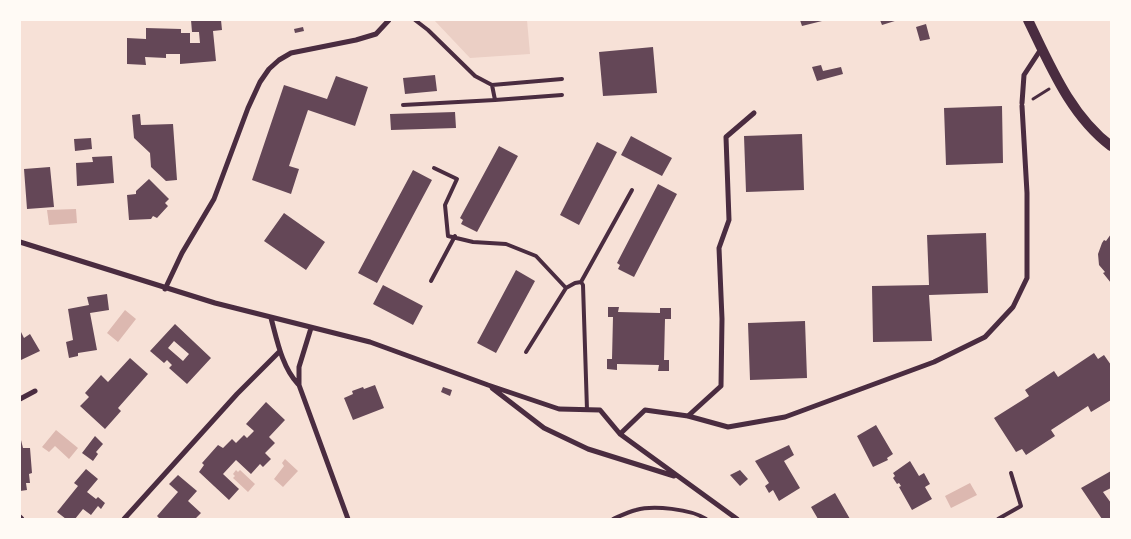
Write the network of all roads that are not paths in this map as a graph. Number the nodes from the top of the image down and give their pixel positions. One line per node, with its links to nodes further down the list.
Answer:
1 (389, 20): 19 (street)
2 (415, 20): 6 (lane)
3 (1028, 20): 4 (main road)
4 (1042, 49): 11 (main road); 29 (street)
5 (562, 79): 6 (lane)
6 (492, 85): 8 (lane)
7 (562, 95): 8 (lane)
8 (495, 100): 9 (lane)
9 (403, 105)
10 (754, 113): 29 (street)
11 (1111, 146)
12 (434, 168): 14 (lane)
13 (632, 190): 17 (lane)
14 (455, 236): 16 (lane); 18 (lane)
15 (20, 242): 19 (street)
16 (431, 281)
17 (581, 282): 18 (lane); 28 (lane)
18 (566, 288): 23 (lane)
19 (165, 289): 20 (street)
20 (271, 318): 21 (street); 22 (street)
21 (311, 328): 24 (street); 25 (street)
22 (280, 351): 24 (street); 33 (street)
23 (526, 352)
24 (299, 384): 34 (street)
25 (488, 385): 28 (street); 32 (street)
26 (35, 391): 27 (street)
27 (20, 399)
28 (587, 410): 30 (street)
29 (688, 416): 30 (street)
30 (620, 434): 32 (street)
31 (1011, 473): 38 (lane)
32 (680, 477): 37 (street)
33 (124, 519)
34 (348, 519)
35 (613, 519): 36 (lane)
36 (706, 519)
37 (737, 519)
38 (998, 519)

